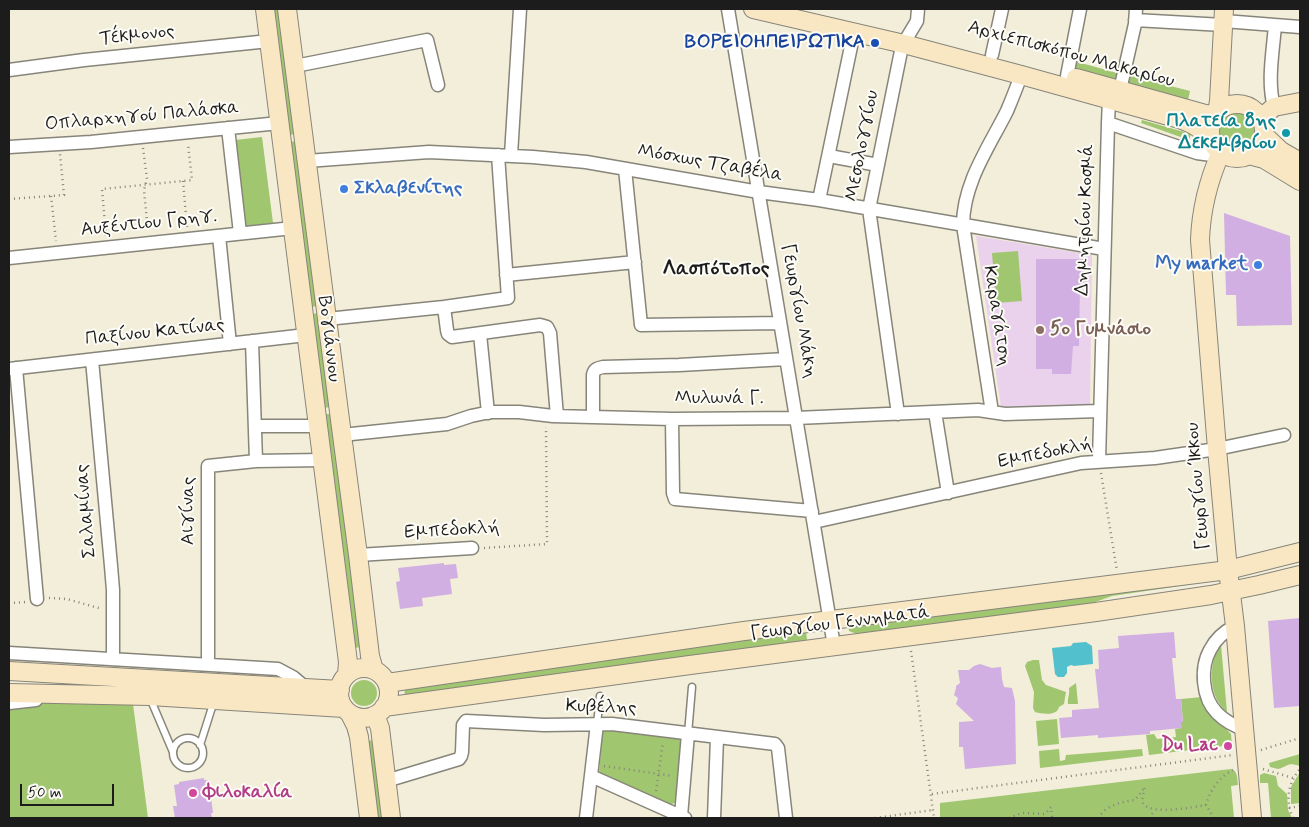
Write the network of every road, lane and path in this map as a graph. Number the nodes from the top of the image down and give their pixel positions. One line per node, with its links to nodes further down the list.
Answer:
1 (264, 9): 16 (street, Βογιάννου)
2 (287, 9): 18 (street, Βογιάννου)
3 (520, 9): 37 (street)
4 (728, 9): 46 (street, Γεωργίου Μάκη)
5 (753, 9): 14 (street)
6 (799, 9): 15 (street, Αρχιεπισκόπου Μακαρίου)
7 (918, 9): 15 (street, Μεσολογγίου)
8 (1002, 9): 17 (street)
9 (1080, 9): 21 (street)
10 (1135, 14): 11 (street); 23 (street, Δημητρίου Κοσμά)
11 (1224, 18): 12 (street); 25 (street)
12 (1275, 25): 13 (street); 26 (street)
13 (1300, 27)
14 (854, 32): 15 (street); 38 (street)
15 (906, 39): 17 (street, Αρχιεπισκόπου Μακαρίου); 20 (street); 41 (street, Μεσολογγίου)
16 (269, 41): 19 (street, Τέκμονος); 27 (street, Βογιάννου)
17 (992, 55): 21 (street, Αρχιεπισκόπου Μακαρίου)
18 (295, 66): 22 (street); 39 (street, Βογιάννου)
19 (9, 70)
20 (1021, 75): 23 (street); 51 (street, Καραγάτση)
21 (1067, 76): 23 (street, Αρχιεπισκόπου Μακαρίου)
22 (438, 85)
23 (1115, 95): 25 (street, Αρχιεπισκόπου Μακαρίου); 28 (street, Δημητρίου Κοσμά); 34 (street)
24 (1300, 102): 26 (street)
25 (1216, 114): 26 (street); 34 (street)
26 (1266, 120): 36 (street); 40 (street)
27 (279, 123): 29 (street, Οπλαρχηγού Παλάσκα); 52 (street, Βογιάννου)
28 (1108, 123): 34 (street); 58 (street, Δημητρίου Κοσμά)
29 (228, 128): 30 (street, Οπλαρχηγού Παλάσκα); 53 (street)
30 (187, 132): 31 (street, Οπλαρχηγού Παλάσκα); 43 (path)
31 (142, 137): 32 (street, Οπλαρχηγού Παλάσκα); 45 (path)
32 (59, 144): 33 (street, Οπλαρχηγού Παλάσκα); 47 (path)
33 (9, 147)
34 (1218, 150): 36 (street); 86 (street, Γεωργίου Ίκκου)
35 (498, 155): 37 (street, Μόσχως Τζαβέλα); 39 (street, Μόσχως Τζαβέλα); 62 (street)
36 (1249, 155): 44 (street)
37 (512, 156): 42 (street, Μόσχως Τζαβέλα)
38 (829, 156): 41 (street); 49 (street)
39 (307, 161): 64 (street, Βογιάννου)
40 (1300, 162)
41 (878, 165): 50 (street, Μεσολογγίου)
42 (625, 169): 46 (street, Μόσχως Τζαβέλα); 61 (street)
43 (183, 181): 45 (path); 55 (path)
44 (1300, 181)
45 (145, 185): 56 (path); 57 (path)
46 (759, 192): 49 (street, Μόσχως Τζαβέλα); 65 (street, Γεωργίου Μάκη)
47 (51, 196): 48 (path); 59 (path)
48 (9, 199)
49 (819, 200): 50 (street, Μόσχως Τζαβέλα)
50 (869, 209): 51 (street, Μόσχως Τζαβέλα); 77 (street, Μεσολογγίου)
51 (964, 225): 58 (street, Μόσχως Τζαβέλα); 76 (street, Καραγάτση)
52 (293, 228): 53 (street, Αυξέντιου Γρηγ.); 67 (street, Βογιάννου)
53 (240, 234): 54 (street, Αυξέντιου Γρηγ.)
54 (218, 236): 55 (street, Αυξέντιου Γρηγ.); 69 (street)
55 (188, 239): 56 (street, Αυξέντιου Γρηγ.)
56 (148, 243): 57 (street, Αυξέντιου Γρηγ.)
57 (108, 247): 59 (street, Αυξέντιου Γρηγ.)
58 (1104, 248): 73 (street, Δημητρίου Κοσμά)
59 (58, 253): 60 (street, Αυξέντιου Γρηγ.)
60 (9, 258)
61 (635, 262): 62 (street); 65 (street)
62 (506, 275): 63 (street)
63 (444, 307): 64 (street); 66 (street)
64 (327, 319): 84 (street, Βογιάννου)
65 (780, 323): 70 (street, Γεωργίου Μάκη)
66 (480, 334): 74 (street); 78 (street)
67 (306, 335): 68 (street, Παξίνου Κατίνας); 83 (street, Βογιάννου)
68 (252, 341): 69 (street, Παξίνου Κατίνας); 82 (street)
69 (230, 344): 71 (street, Παξίνου Κατίνας)
70 (786, 359): 79 (street); 81 (street, Γεωργίου Μάκη)
71 (92, 360): 72 (street, Παξίνου Κατίνας); 101 (street, Σαλαμίνας)
72 (12, 368): 99 (street)
73 (1099, 411): 76 (street, Μυλωνά Γ.); 89 (street, Δημητρίου Κοσμά)
74 (488, 412): 78 (street, Μυλωνά Γ.); 84 (street, Μυλωνά Γ.)
75 (935, 412): 76 (street, Μυλωνά Γ.); 77 (street, Μυλωνά Γ.); 90 (street)
76 (992, 412)
77 (898, 414): 81 (street, Μυλωνά Γ.)
78 (552, 416): 79 (street, Μυλωνά Γ.); 92 (path, Εμπεδοκλή)
79 (593, 417): 80 (street, Μυλωνά Γ.)
80 (672, 418): 81 (street, Μυλωνά Γ.); 91 (street, Εμπεδοκλή)
81 (796, 418): 91 (street, Γεωργίου Μάκη)
82 (255, 426): 83 (street); 88 (street)
83 (318, 426): 87 (street, Βογιάννου)
84 (342, 435): 94 (street, Βογιάννου)
85 (1284, 436): 86 (street, Εμπεδοκλή)
86 (1217, 449): 89 (street, Εμπεδοκλή); 95 (street, Γεωργίου Ίκκου)
87 (322, 460): 88 (street); 111 (street, Βογιάννου)
88 (256, 461): 108 (street, Αιγίνας)
89 (1099, 462): 90 (street, Εμπεδοκλή); 97 (path)
90 (948, 492): 91 (street, Εμπεδοκλή)
91 (813, 517): 102 (street, Γεωργίου Μάκη)
92 (472, 548): 94 (street, Εμπεδοκλή)
93 (1300, 552): 95 (street, Γεωργίου Γεννηματά)
94 (358, 555): 109 (street, Βογιάννου)
95 (1228, 570): 97 (street, Γεωργίου Γεννηματά); 98 (street, Γεωργίου Ίκκου)
96 (1300, 575): 98 (street, Γεωργίου Γεννηματά)
97 (1120, 584): 102 (street, Γεωργίου Γεννηματά)
98 (1231, 591): 103 (street, Γεωργίου Ίκκου); 104 (street, Γεωργίου Γεννηματά)
99 (37, 599): 100 (path); 101 (path)
100 (9, 603)
101 (113, 612): 107 (street, Σαλαμίνας)
102 (830, 620): 105 (street, Γεωργίου Μάκη); 112 (street, Γεωργίου Γεννηματά)
103 (1235, 626): 124 (street, Γεωργίου Ίκκου); 124 (street)
104 (909, 637): 105 (street, Γεωργίου Γεννηματά); 140 (path)
105 (834, 646): 122 (street, Γεωργίου Γεννηματά)
106 (9, 653): 107 (street)
107 (113, 658): 108 (street)
108 (208, 664): 114 (street)
109 (374, 670): 111 (street); 112 (street)
110 (9, 671): 114 (street)
111 (343, 683): 114 (street); 121 (street, Βογιάννου)
112 (387, 683): 122 (street)
113 (692, 687): 125 (lane)
114 (306, 688)
115 (9, 693): 116 (street)
116 (74, 695): 117 (street); 120 (street)
117 (150, 696): 119 (street); 130 (lane)
118 (600, 696): 123 (lane)
119 (214, 700): 121 (street); 129 (lane)
120 (9, 703)
121 (347, 711): 122 (street); 147 (street, Βογιάννου)
122 (380, 711): 138 (street)
123 (597, 724): 125 (street, Κυβέλης); 135 (street); 138 (street, Κυβέλης)
124 (1244, 729): 131 (street, Γεωργίου Ίκκου)
125 (688, 734): 126 (street, Κυβέλης); 146 (street)
126 (716, 738): 150 (street); 151 (street, Κυβέλης)
127 (1300, 738): 131 (path)
128 (664, 740): 134 (path)
129 (200, 745): 130 (lane); 130 (lane)
130 (173, 752)
131 (1242, 762): 137 (path); 140 (path); 141 (path); 159 (street, Γεωργίου Ίκκου)
132 (604, 766): 134 (path)
133 (1300, 769): 137 (path)
134 (658, 773): 136 (path); 139 (path)
135 (591, 776): 146 (street); 149 (street)
136 (674, 776)
137 (1293, 778): 143 (path)
138 (386, 781): 148 (street)
139 (656, 794)
140 (932, 794): 144 (path)
141 (1206, 805): 145 (path); 158 (path)
142 (1300, 806): 143 (path)
143 (1289, 808): 160 (path)
144 (933, 810): 152 (path); 153 (path)
145 (1155, 810): 156 (path); 157 (path)
146 (683, 817)
147 (369, 818)
148 (391, 818)
149 (586, 818)
150 (714, 818)
151 (786, 818)
152 (875, 818)
153 (934, 818)
154 (1009, 818): 155 (path)
155 (1052, 818)
156 (1098, 818)
157 (1149, 818)
158 (1214, 818)
159 (1252, 818)
160 (1293, 818)

